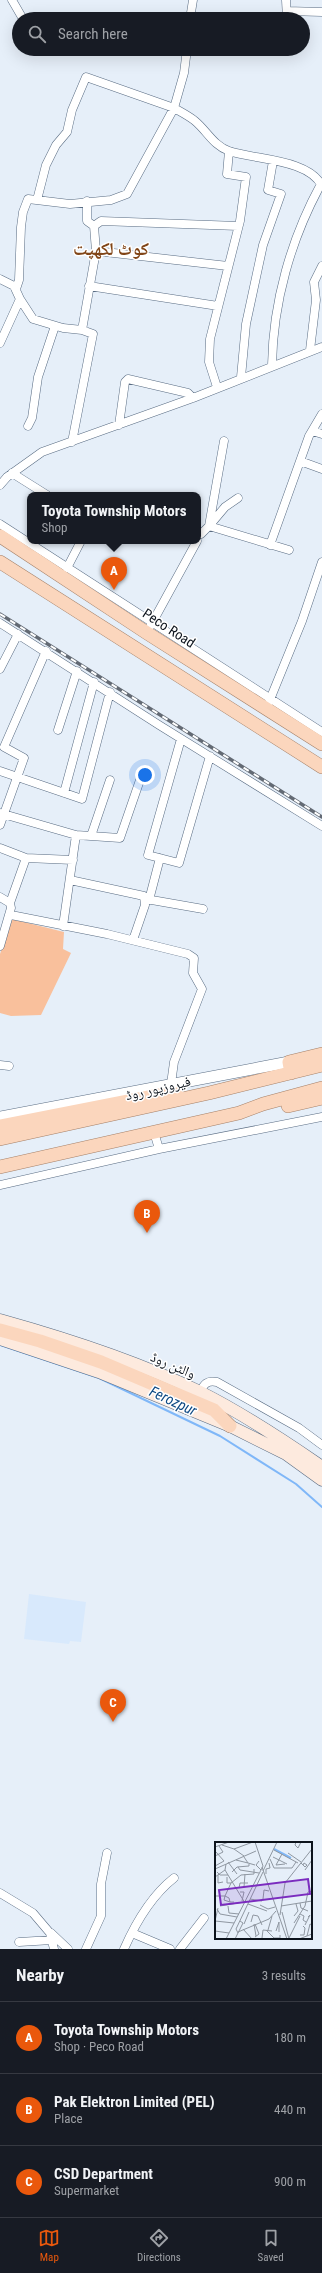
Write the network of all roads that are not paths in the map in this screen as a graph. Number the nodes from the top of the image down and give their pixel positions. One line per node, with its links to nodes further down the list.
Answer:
1 (12, 0): 4 (street)
2 (193, 0): 5 (street)
3 (286, 0): 6 (street)
4 (19, 12)
5 (191, 12)
6 (287, 12)
7 (322, 12): 8 (street)
8 (310, 13)
9 (186, 56): 10 (street)
10 (174, 108): 11 (street); 14 (street); 15 (street)
11 (230, 151): 12 (street); 17 (street)
12 (273, 161): 13 (street); 32 (street)
13 (321, 185): 31 (street)
14 (37, 200): 15 (street); 23 (street)
15 (87, 201): 16 (street)
16 (94, 226): 17 (street); 18 (street)
17 (238, 226): 19 (street)
18 (96, 251): 19 (street); 22 (street)
19 (228, 266): 25 (street)
20 (322, 266): 30 (street)
21 (0, 279): 23 (street)
22 (90, 286): 25 (street); 27 (street)
23 (16, 289): 24 (street)
24 (20, 299): 26 (street); 28 (street)
25 (218, 306): 33 (street)
26 (55, 326): 27 (street); 37 (street)
27 (82, 330): 41 (street)
28 (0, 343)
29 (322, 347): 30 (street)
30 (310, 350): 31 (street)
31 (272, 365): 32 (street)
32 (241, 377): 33 (street)
33 (217, 387): 34 (street)
34 (193, 398): 36 (street); 36 (street)
35 (322, 414): 38 (street)
36 (119, 425): 41 (street)
37 (28, 426)
38 (312, 431): 39 (street); 42 (street)
39 (322, 434)
40 (224, 441): 49 (street)
41 (72, 442): 44 (street)
42 (300, 461): 43 (street); 56 (street)
43 (322, 469)
44 (12, 473): 45 (street); 46 (street)
45 (0, 485)
46 (42, 492)
47 (238, 498): 49 (street)
48 (0, 524): 52 (street)
49 (209, 526): 50 (street); 56 (street)
50 (201, 535)
51 (0, 536): 60 (main road, Peco Road)
52 (27, 538)
53 (37, 544): 60 (street)
54 (78, 544): 60 (street)
55 (195, 544): 63 (street)
56 (270, 545): 57 (street)
57 (289, 550)
58 (0, 562): 61 (main road)
59 (322, 562): 72 (street)
60 (63, 571): 61 (main road); 62 (main road, Peco Road)
61 (48, 591): 77 (main road)
62 (115, 605): 63 (street); 65 (main road, Peco Road)
63 (153, 621): 65 (street); 72 (street)
64 (1, 625): 66 (street)
65 (147, 633): 72 (main road, Peco Road)
66 (18, 634): 67 (street); 68 (street)
67 (46, 651): 69 (street); 82 (street)
68 (0, 669)
69 (77, 671): 70 (street); 73 (street)
70 (94, 682): 71 (street); 85 (street)
71 (110, 692): 75 (street); 85 (street)
72 (269, 703): 74 (street); 76 (main road, Peco Road)
73 (58, 730)
74 (322, 732)
75 (181, 738): 78 (street); 93 (street)
76 (322, 744)
77 (301, 753): 79 (main road); 80 (main road)
78 (210, 756): 88 (street); 93 (street)
79 (322, 762)
80 (322, 767)
81 (0, 771): 82 (street)
82 (18, 778): 85 (street); 86 (street)
83 (110, 780): 90 (street)
84 (140, 780): 90 (street)
85 (64, 794)
86 (2, 814): 87 (street); 89 (street)
87 (0, 825)
88 (322, 826)
89 (76, 835): 90 (street); 94 (street)
90 (91, 836)
91 (0, 848): 92 (street)
92 (26, 858): 94 (street); 98 (street)
93 (160, 858): 97 (street)
94 (73, 860): 95 (street)
95 (70, 880): 97 (street); 101 (street)
96 (0, 897): 98 (street)
97 (148, 899): 99 (street); 102 (street)
98 (10, 903): 100 (street)
99 (203, 909)
100 (11, 915): 101 (street); 103 (street)
101 (63, 926): 102 (street)
102 (133, 940): 109 (street)
103 (1, 942)
104 (322, 1054): 108 (main road)
105 (0, 1065): 107 (street)
106 (322, 1065): 108 (main road, فیروزپور روڈ)
107 (9, 1066)
108 (290, 1068): 109 (street); 111 (main road, فیروزپور روڈ)
109 (171, 1084): 114 (street)
110 (322, 1088): 113 (main road)
111 (209, 1093): 116 (main road); 118 (main road, فیروزپور روڈ)
112 (322, 1098): 113 (main road)
113 (239, 1113): 117 (main road)
114 (0, 1117)
115 (322, 1117): 119 (street)
116 (0, 1126)
117 (154, 1132): 119 (street); 120 (main road)
118 (0, 1139)
119 (158, 1149): 121 (street)
120 (0, 1166)
121 (0, 1185)
122 (0, 1320): 125 (main road, والٹن روڈ)
123 (0, 1330): 126 (main road)
124 (0, 1339): 126 (main road)
125 (200, 1392): 127 (street); 128 (main road, والٹن روڈ)
126 (230, 1426): 129 (main road)
127 (322, 1445)
128 (322, 1467)
129 (322, 1480)
130 (107, 1853): 139 (street)
131 (174, 1878): 134 (street)
132 (0, 1892): 135 (street)
133 (204, 1918): 142 (street)
134 (132, 1933): 140 (street); 141 (street)
135 (51, 1936): 136 (street); 137 (street); 138 (street)
136 (19, 1942)
137 (54, 1949)
138 (68, 1949)
139 (86, 1949)
140 (124, 1949)
141 (170, 1949)
142 (180, 1949)

